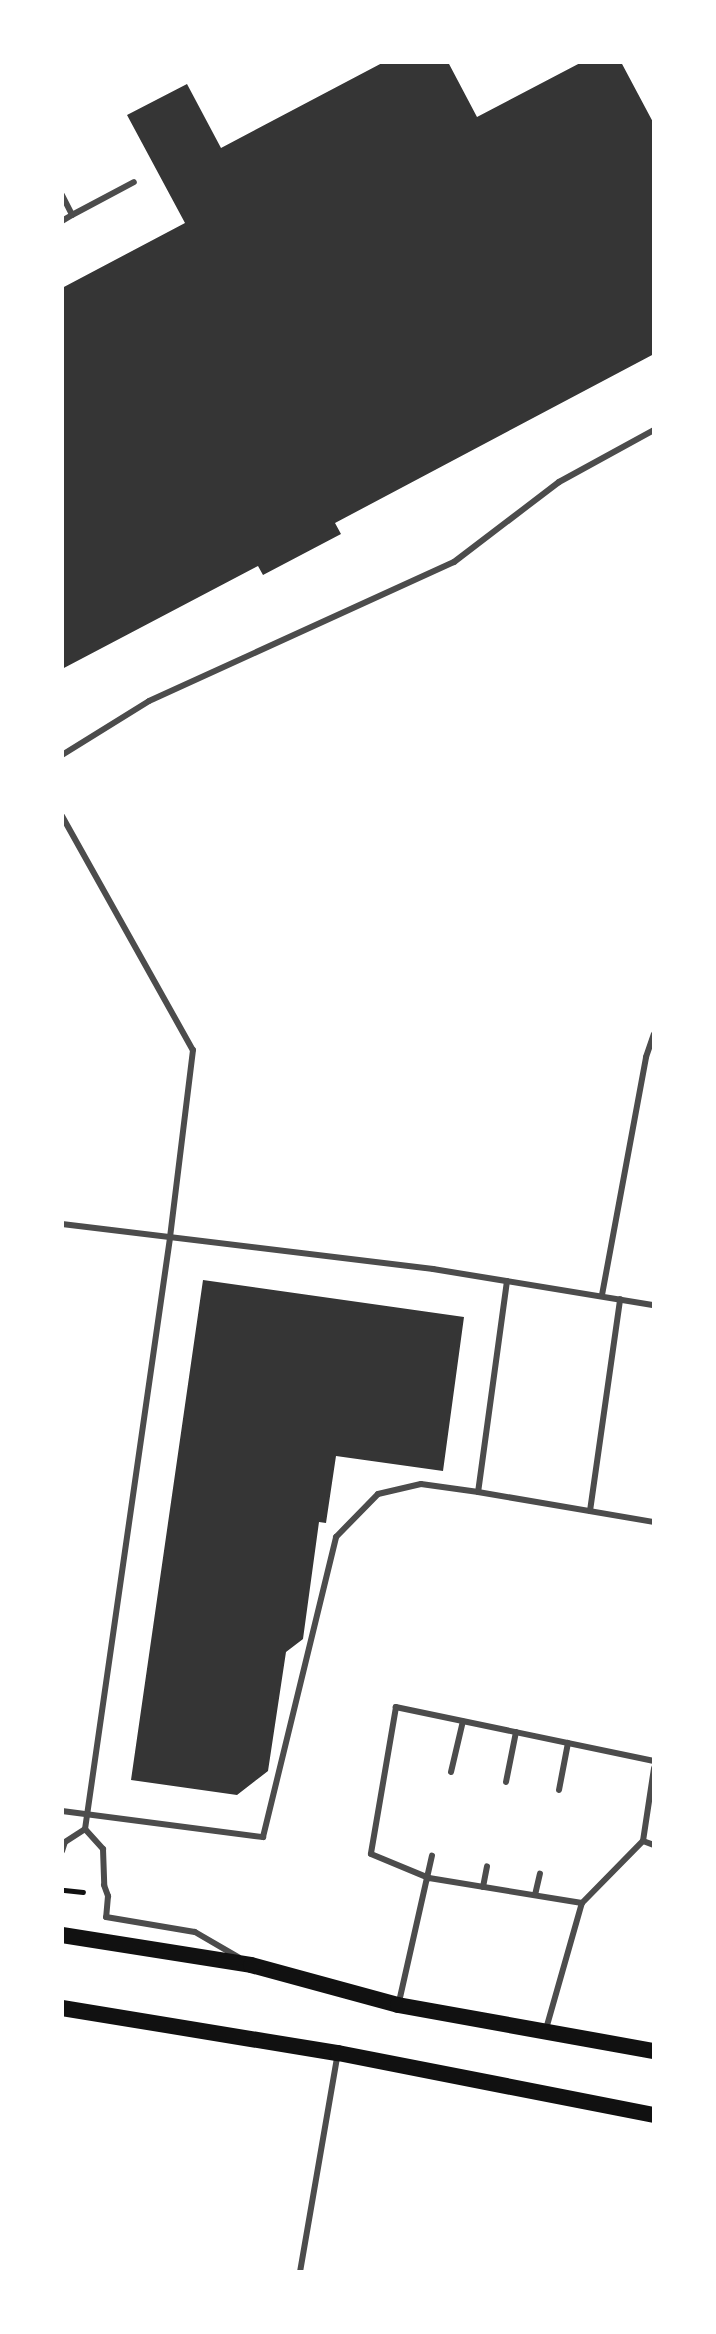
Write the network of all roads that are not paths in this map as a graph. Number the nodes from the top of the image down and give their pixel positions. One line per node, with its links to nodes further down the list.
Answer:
1 (134, 182): 3 (lane)
2 (62, 195): 3 (lane)
3 (72, 215): 4 (lane)
4 (62, 221)
5 (654, 430): 6 (lane)
6 (62, 755)
7 (62, 816): 10 (lane)
8 (654, 1034): 12 (lane)
9 (62, 1224): 10 (lane)
10 (170, 1238): 11 (lane); 27 (lane)
11 (507, 1281): 12 (lane); 15 (lane)
12 (602, 1295): 13 (lane)
13 (620, 1299): 14 (lane); 16 (lane)
14 (654, 1305)
15 (478, 1492): 16 (lane); 27 (lane)
16 (590, 1511): 17 (lane)
17 (654, 1522)
18 (463, 1721): 19 (lane); 23 (lane); 35 (lane)
19 (516, 1732): 20 (lane); 24 (lane)
20 (568, 1743): 21 (lane); 25 (lane)
21 (654, 1761)
22 (654, 1768): 29 (lane)
23 (451, 1772)
24 (506, 1782)
25 (559, 1790)
26 (62, 1811): 27 (lane)
27 (87, 1815): 28 (lane)
28 (85, 1829): 31 (lane); 40 (lane)
29 (643, 1841): 30 (lane); 38 (lane)
30 (654, 1845)
31 (62, 1851)
32 (432, 1856): 35 (lane)
33 (487, 1866): 36 (lane)
34 (540, 1874): 37 (lane)
35 (429, 1878): 36 (lane); 41 (lane)
36 (483, 1887): 37 (lane)
37 (535, 1895): 38 (lane)
38 (582, 1903): 43 (lane)
39 (62, 1935): 40 (main road)
40 (251, 1965): 41 (main road)
41 (398, 2005): 43 (main road)
42 (62, 2008): 45 (main road)
43 (545, 2032): 44 (main road)
44 (654, 2051)
45 (338, 2053): 46 (main road); 47 (lane)
46 (654, 2115)
47 (300, 2272)

